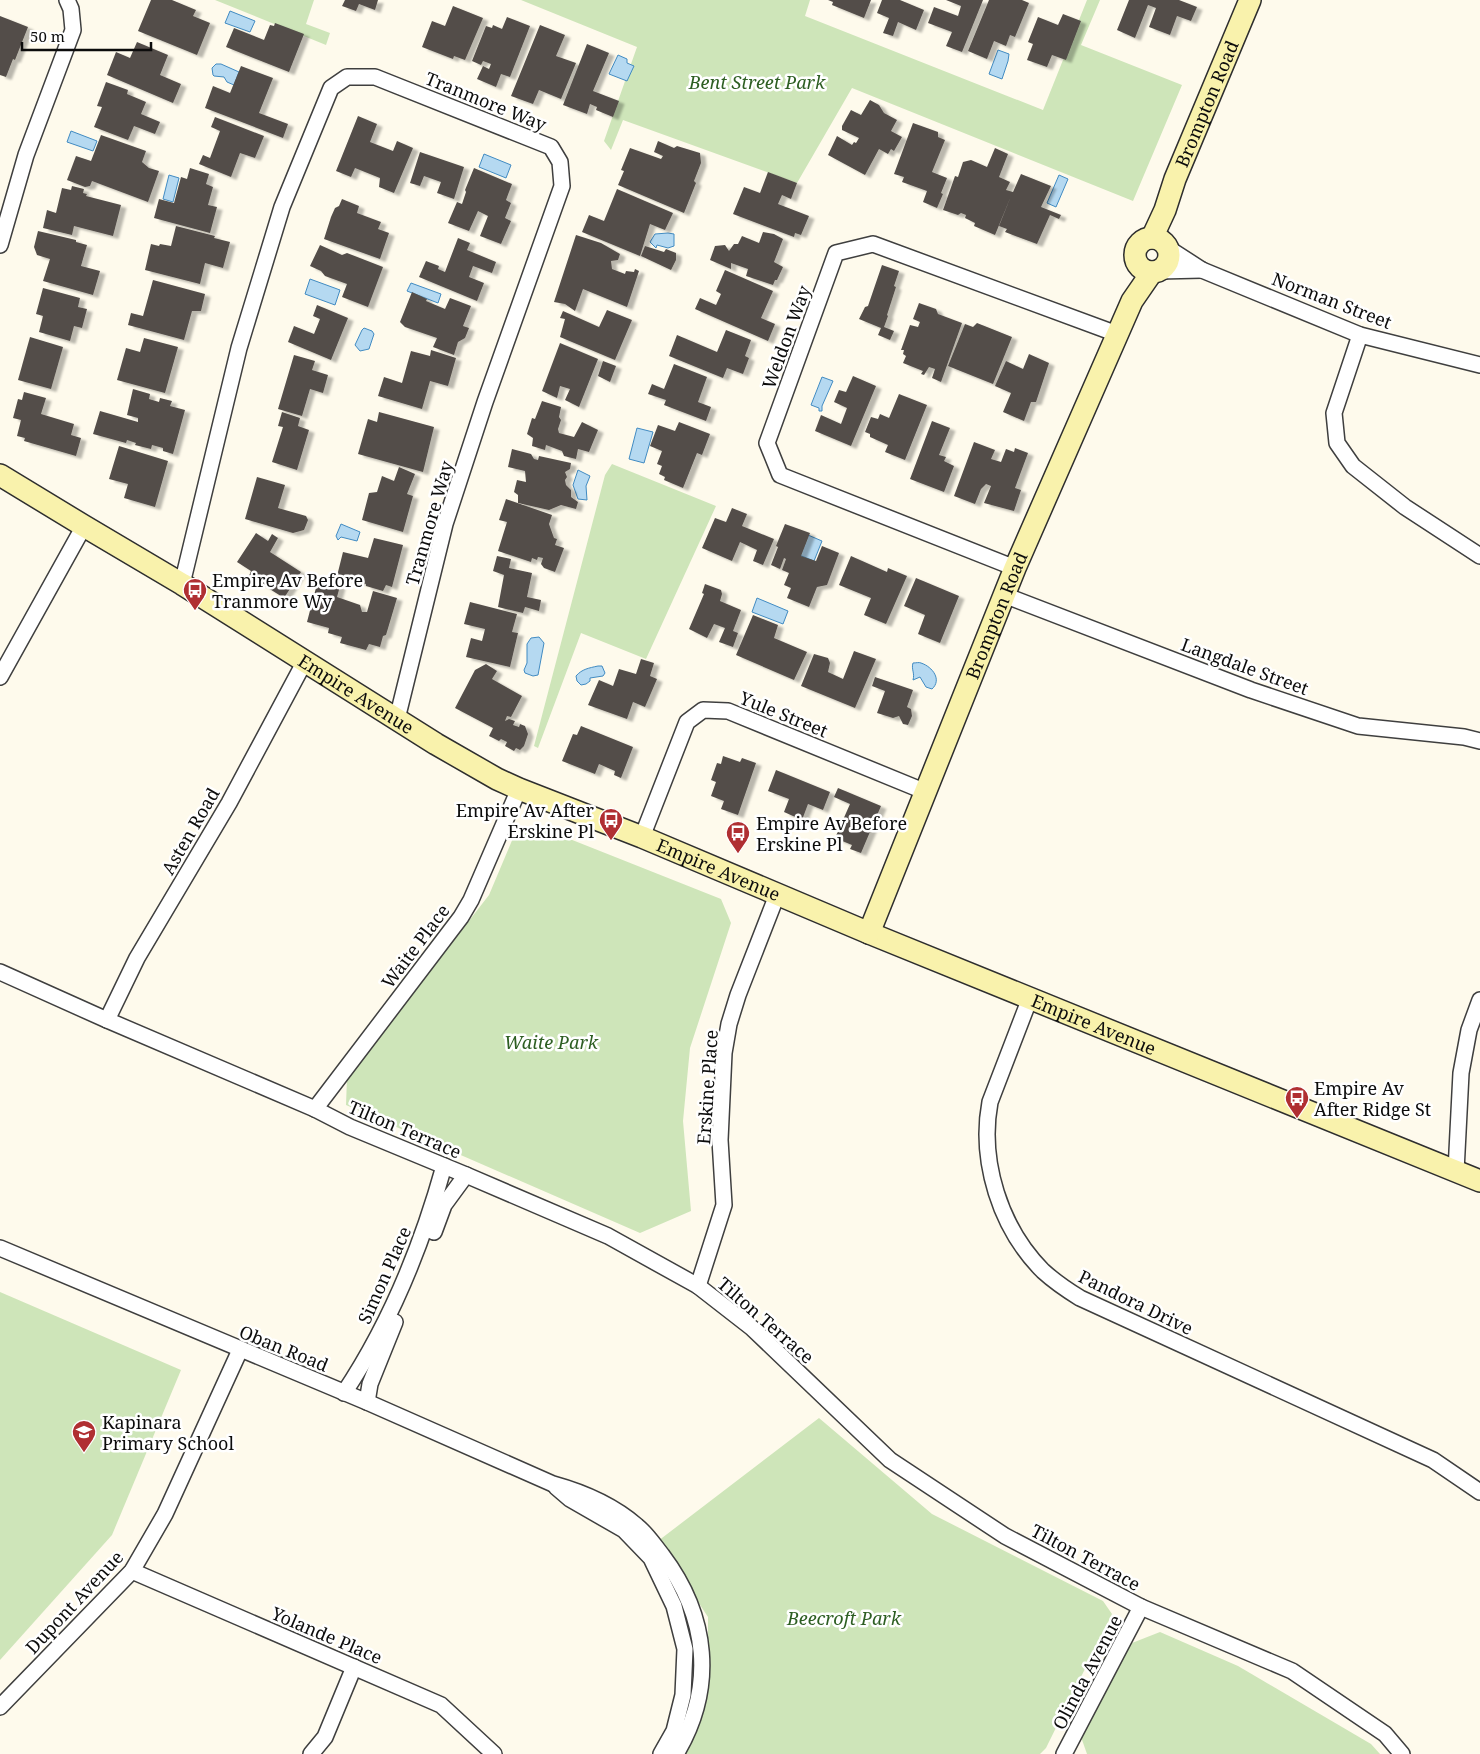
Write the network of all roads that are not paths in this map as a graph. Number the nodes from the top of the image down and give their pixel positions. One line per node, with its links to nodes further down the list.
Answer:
1 (67, 0): 4 (street)
2 (1250, 0): 3 (street, Brompton Road)
3 (1161, 243): 5 (street); 5 (street); 6 (street, Norman Street)
4 (0, 245)
5 (1149, 268): 6 (street, Norman Street); 7 (street, Brompton Road)
6 (1202, 270): 8 (street, Norman Street)
7 (1117, 334): 13 (street, Brompton Road); 13 (street, Weldon Way)
8 (1360, 335): 9 (street, Norman Street); 12 (street)
9 (1480, 366)
10 (0, 475): 11 (street, Empire Avenue)
11 (84, 526): 14 (street, Empire Avenue); 17 (street)
12 (1480, 556)
13 (1015, 568): 15 (street, Brompton Road)
14 (182, 584): 16 (street, Empire Avenue); 18 (street, Tranmore Way)
15 (1004, 595): 19 (street, Langdale Street); 21 (street, Brompton Road)
16 (305, 661): 18 (street, Empire Avenue); 28 (street, Asten Road)
17 (0, 677)
18 (397, 719): 20 (street, Empire Avenue)
19 (1480, 742)
20 (518, 789): 22 (street, Empire Avenue); 29 (street, Waite Place)
21 (926, 792): 22 (street, Yule Street); 24 (street, Brompton Road)
22 (642, 837): 23 (street, Empire Avenue)
23 (777, 895): 24 (street, Empire Avenue); 35 (street, Erskine Place)
24 (869, 933): 26 (street, Empire Avenue)
25 (0, 972): 28 (street, Tilton Terrace)
26 (1030, 998): 31 (street, Empire Avenue); 40 (street, Pandora Drive)
27 (1480, 1000): 31 (street)
28 (107, 1020): 29 (street, Tilton Terrace)
29 (315, 1109): 30 (street, Tilton Terrace)
30 (444, 1166): 32 (street, Tilton Terrace); 37 (street, Simon Place)
31 (1456, 1172): 33 (street, Empire Avenue)
32 (466, 1175): 35 (street, Tilton Terrace); 38 (street, Simon Place)
33 (1480, 1181)
34 (0, 1248): 36 (street, Oban Road)
35 (698, 1286): 42 (street, Tilton Terrace)
36 (240, 1350): 37 (street, Oban Road); 41 (street, Dupont Avenue)
37 (344, 1393): 38 (street, Oban Road)
38 (367, 1402): 39 (street, Oban Road)
39 (553, 1484): 47 (street, Oban Road); 48 (street, Oban Road)
40 (1480, 1492)
41 (132, 1570): 43 (street, Yolande Place); 44 (street, Dupont Avenue)
42 (1142, 1607): 49 (street, Olinda Avenue); 50 (street, Tilton Terrace)
43 (354, 1667): 45 (street); 46 (street, Yolande Place)
44 (0, 1707)
45 (311, 1754)
46 (494, 1754)
47 (661, 1754)
48 (676, 1754)
49 (1064, 1754)
50 (1402, 1754)

